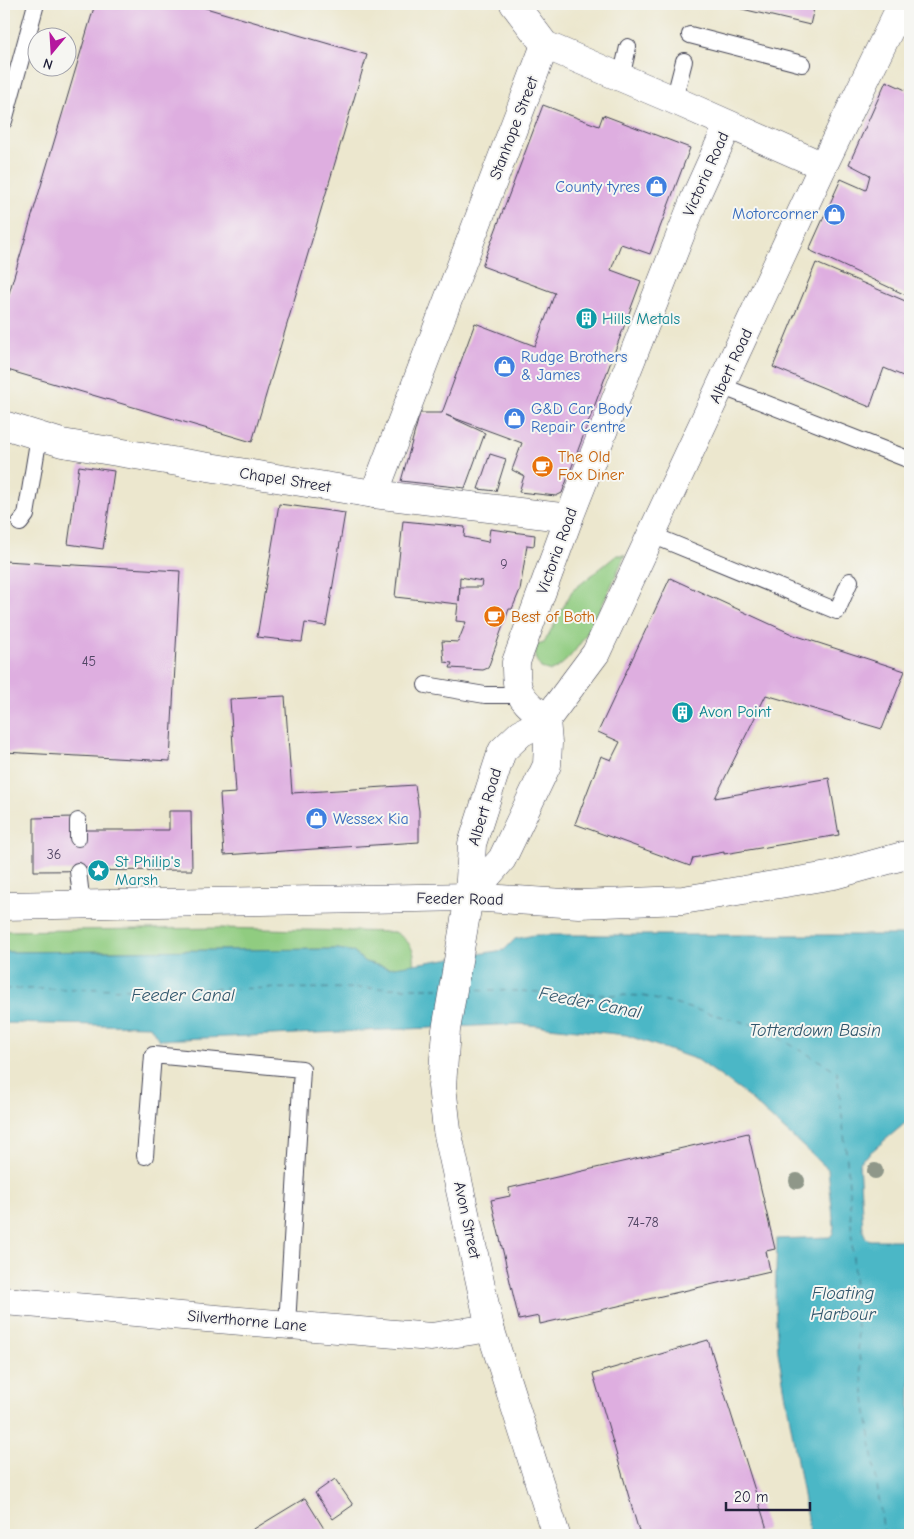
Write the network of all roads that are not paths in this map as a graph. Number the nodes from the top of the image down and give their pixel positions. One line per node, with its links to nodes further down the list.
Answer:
1 (36, 4): 11 (lane)
2 (514, 4): 5 (street)
3 (902, 4): 13 (street, Albert Road)
4 (690, 35): 8 (lane)
5 (546, 45): 9 (street); 18 (street, Stanhope Street)
6 (628, 47): 9 (lane)
7 (684, 61): 10 (lane)
8 (802, 64)
9 (621, 78): 10 (street)
10 (674, 100): 12 (street)
11 (4, 121)
12 (728, 125): 13 (street); 19 (street, Victoria Road)
13 (823, 166): 14 (street, Albert Road)
14 (721, 386): 17 (lane); 21 (street, Albert Road)
15 (4, 425): 16 (street, Chapel Street)
16 (39, 436): 18 (street, Chapel Street); 20 (lane)
17 (910, 460)
18 (374, 494): 19 (street, Chapel Street)
19 (568, 518): 24 (street, Victoria Road)
20 (20, 523)
21 (652, 535): 22 (lane); 25 (street, Albert Road)
22 (850, 581)
23 (426, 685): 24 (lane)
24 (520, 695): 25 (street)
25 (546, 720): 30 (street, Albert Road); 30 (street, Albert Road)
26 (78, 821): 27 (lane)
27 (78, 838)
28 (910, 854): 30 (street, Feeder Road)
29 (78, 871): 31 (lane)
30 (469, 897): 31 (street, Feeder Road); 36 (street, Avon Street)
31 (82, 905): 32 (street, Feeder Road)
32 (4, 906)
33 (146, 1156): 35 (lane)
34 (4, 1301): 35 (street, Silverthorne Lane)
35 (287, 1325): 36 (street, Silverthorne Lane)
36 (490, 1328): 37 (street, Avon Street)
37 (556, 1535)

